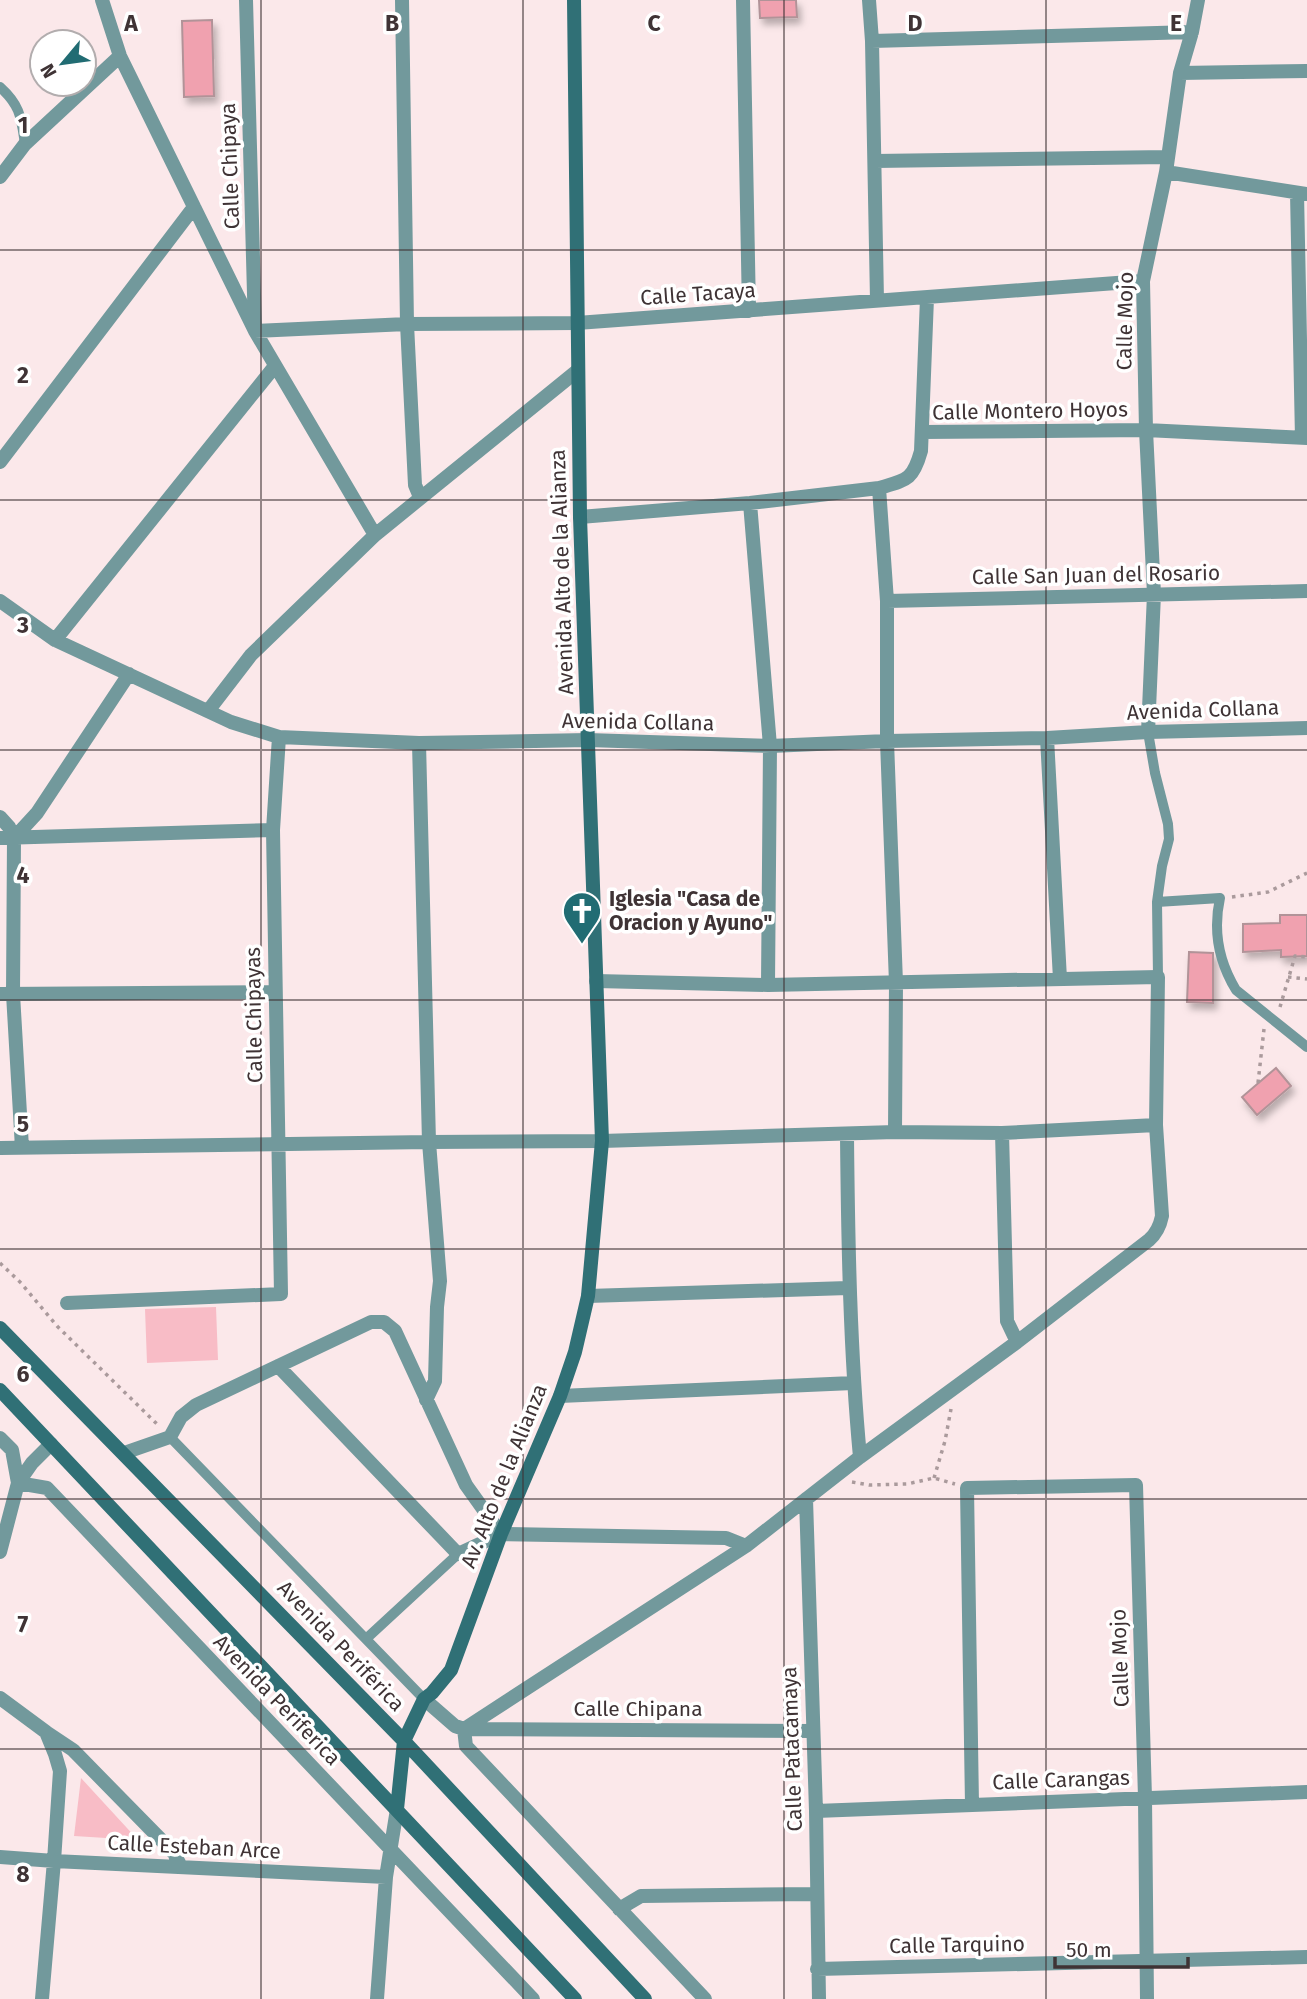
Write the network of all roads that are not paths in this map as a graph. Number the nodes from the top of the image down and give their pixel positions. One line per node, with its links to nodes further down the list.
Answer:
1 (102, 0): 10 (street)
2 (246, 0): 27 (street, Calle Chipaya)
3 (402, 0): 26 (street)
4 (574, 0): 25 (street, Avenida Alto de la Alianza)
5 (743, 0): 24 (street)
6 (869, 0): 9 (street)
7 (1198, 0): 8 (street, Calle Mojo)
8 (1192, 32): 9 (street); 12 (street, Calle Mojo)
9 (872, 41): 16 (street)
10 (120, 56): 14 (street); 20 (street)
11 (1307, 71): 12 (street)
12 (1180, 74): 15 (street, Calle Mojo)
13 (0, 87): 14 (lane)
14 (24, 144): 18 (street)
15 (1168, 157): 16 (street); 17 (street, Calle Mojo)
16 (874, 161): 23 (street)
17 (1166, 172): 19 (street); 21 (street, Calle Mojo)
18 (0, 177)
19 (1302, 193): 32 (street)
20 (194, 207): 27 (street); 33 (street)
21 (1143, 281): 22 (street, Calle Tacaya); 30 (street, Calle Mojo)
22 (927, 298): 23 (street, Calle Tacaya); 31 (street)
23 (877, 300): 24 (street, Calle Tacaya)
24 (749, 312): 25 (street, Calle Tacaya)
25 (577, 323): 26 (street, Calle Tacaya); 29 (street, Avenida Alto de la Alianza)
26 (407, 324): 27 (street, Calle Tacaya); 35 (street)
27 (256, 331): 28 (street)
28 (275, 366): 38 (street); 43 (street)
29 (577, 372): 35 (street); 37 (street, Avenida Alto de la Alianza)
30 (1146, 430): 31 (street, Calle Montero Hoyos); 32 (street, Calle Montero Hoyos); 40 (street, Calle Mojo)
31 (922, 432): 34 (street, Calle Montero Hoyos)
32 (1304, 438)
33 (0, 462)
34 (879, 488): 36 (street, Calle Montero Hoyos); 42 (street)
35 (420, 497): 38 (street)
36 (750, 503): 37 (street, Calle Montero Hoyos); 53 (street)
37 (580, 517): 50 (street, Avenida Alto de la Alianza)
38 (375, 535): 45 (street)
39 (1307, 591): 40 (street, Calle San Juan del Rosario)
40 (1154, 594): 42 (street, Calle San Juan del Rosario); 47 (street, Calle Mojo)
41 (0, 601): 43 (street, Avenida Collana)
42 (887, 601): 51 (street)
43 (55, 640): 44 (street, Avenida Collana)
44 (130, 674): 45 (street, Avenida Collana); 56 (street)
45 (208, 711): 48 (street, Avenida Collana)
46 (1307, 728): 47 (street, Avenida Collana)
47 (1148, 732): 49 (street, Avenida Collana); 57 (lane)
48 (279, 737): 52 (street, Avenida Collana); 55 (street, Calle Chipayas)
49 (1047, 738): 51 (street, Avenida Collana); 59 (street)
50 (588, 740): 52 (street, Avenida Collana); 53 (street, Avenida Collana); 60 (street, Avenida Alto de la Alianza)
51 (887, 741): 53 (street, Avenida Collana); 61 (street)
52 (419, 743): 70 (street)
53 (770, 746): 62 (street)
54 (0, 817): 56 (street)
55 (273, 830): 56 (street); 63 (street, Calle Chipayas)
56 (7, 838): 64 (street)
57 (1157, 902): 58 (lane); 65 (lane)
58 (1157, 977): 59 (street); 66 (street)
59 (1060, 979): 61 (street)
60 (596, 981): 62 (street); 71 (street, Avenida Alto de la Alianza)
61 (896, 983): 62 (street); 67 (street)
62 (768, 985)
63 (275, 992): 64 (street); 72 (street, Calle Chipayas)
64 (7, 994): 74 (street)
65 (1307, 1047)
66 (1156, 1125): 68 (street); 79 (street)
67 (895, 1132): 68 (street); 69 (street)
68 (1002, 1133): 79 (street)
69 (846, 1135): 71 (street); 75 (street)
70 (429, 1142): 71 (street); 72 (street); 84 (street)
71 (602, 1142): 76 (street, Av. Alto de la Alianza)
72 (277, 1145): 74 (street); 77 (street, Calle Chipayas)
73 (0, 1148): 74 (street)
74 (22, 1148)
75 (848, 1288): 76 (street); 81 (street)
76 (588, 1296): 83 (street, Av. Alto de la Alianza)
77 (67, 1303)
78 (0, 1328): 88 (street, Avenida Periférica)
79 (1017, 1342): 89 (street)
80 (278, 1366): 84 (street); 85 (street); 95 (street)
81 (853, 1383): 83 (street); 89 (street)
82 (0, 1390): 87 (street)
83 (560, 1396): 92 (street, Av. Alto de la Alianza)
84 (426, 1400): 92 (street)
85 (170, 1437): 88 (street); 96 (lane)
86 (0, 1438): 90 (street)
87 (51, 1444): 90 (street); 106 (street)
88 (124, 1453): 102 (street, Avenida Periférica)
89 (860, 1457): 91 (street)
90 (18, 1483): 94 (street); 108 (street, Avenida Periferica)
91 (806, 1499): 93 (street); 100 (street, Calle Patacamaya)
92 (501, 1534): 93 (street); 95 (street); 98 (street, Av. Alto de la Alianza)
93 (746, 1546): 99 (street)
94 (0, 1552)
95 (458, 1553): 96 (lane)
96 (367, 1638): 98 (lane)
97 (0, 1698): 101 (street)
98 (424, 1699): 99 (street); 102 (street, Av. Alto de la Alianza)
99 (464, 1729): 100 (street, Calle Chipana); 114 (street)
100 (813, 1731): 107 (street, Calle Patacamaya)
101 (46, 1732): 110 (street); 111 (street)
102 (404, 1741): 106 (street, Av. Alto de la Alianza); 122 (street, Avenida Periférica)
103 (1307, 1792): 104 (street, Calle Carangas)
104 (1145, 1798): 105 (street, Calle Carangas); 105 (street, Calle Mojo); 116 (street, Calle Mojo)
105 (972, 1805): 107 (street, Calle Carangas)
106 (397, 1810): 108 (street); 121 (street)
107 (816, 1811): 113 (street, Calle Patacamaya)
108 (390, 1849): 112 (street); 120 (street, Avenida Periferica)
109 (0, 1857): 110 (street, Calle Esteban Arce)
110 (54, 1861): 111 (street, Calle Esteban Arce); 118 (street)
111 (181, 1867): 112 (street, Calle Esteban Arce)
112 (386, 1877): 119 (street)
113 (816, 1894): 114 (street); 117 (street, Calle Patacamaya)
114 (620, 1909): 123 (street)
115 (1307, 1957): 116 (street, Calle Tarquino)
116 (1147, 1962): 117 (street, Calle Tarquino); 125 (street, Calle Mojo)
117 (817, 1969): 124 (street, Calle Patacamaya)
118 (42, 1999)
119 (377, 1999)
120 (533, 1999)
121 (575, 1999)
122 (645, 1999)
123 (705, 1999)
124 (819, 1999)
125 (1147, 1999)

